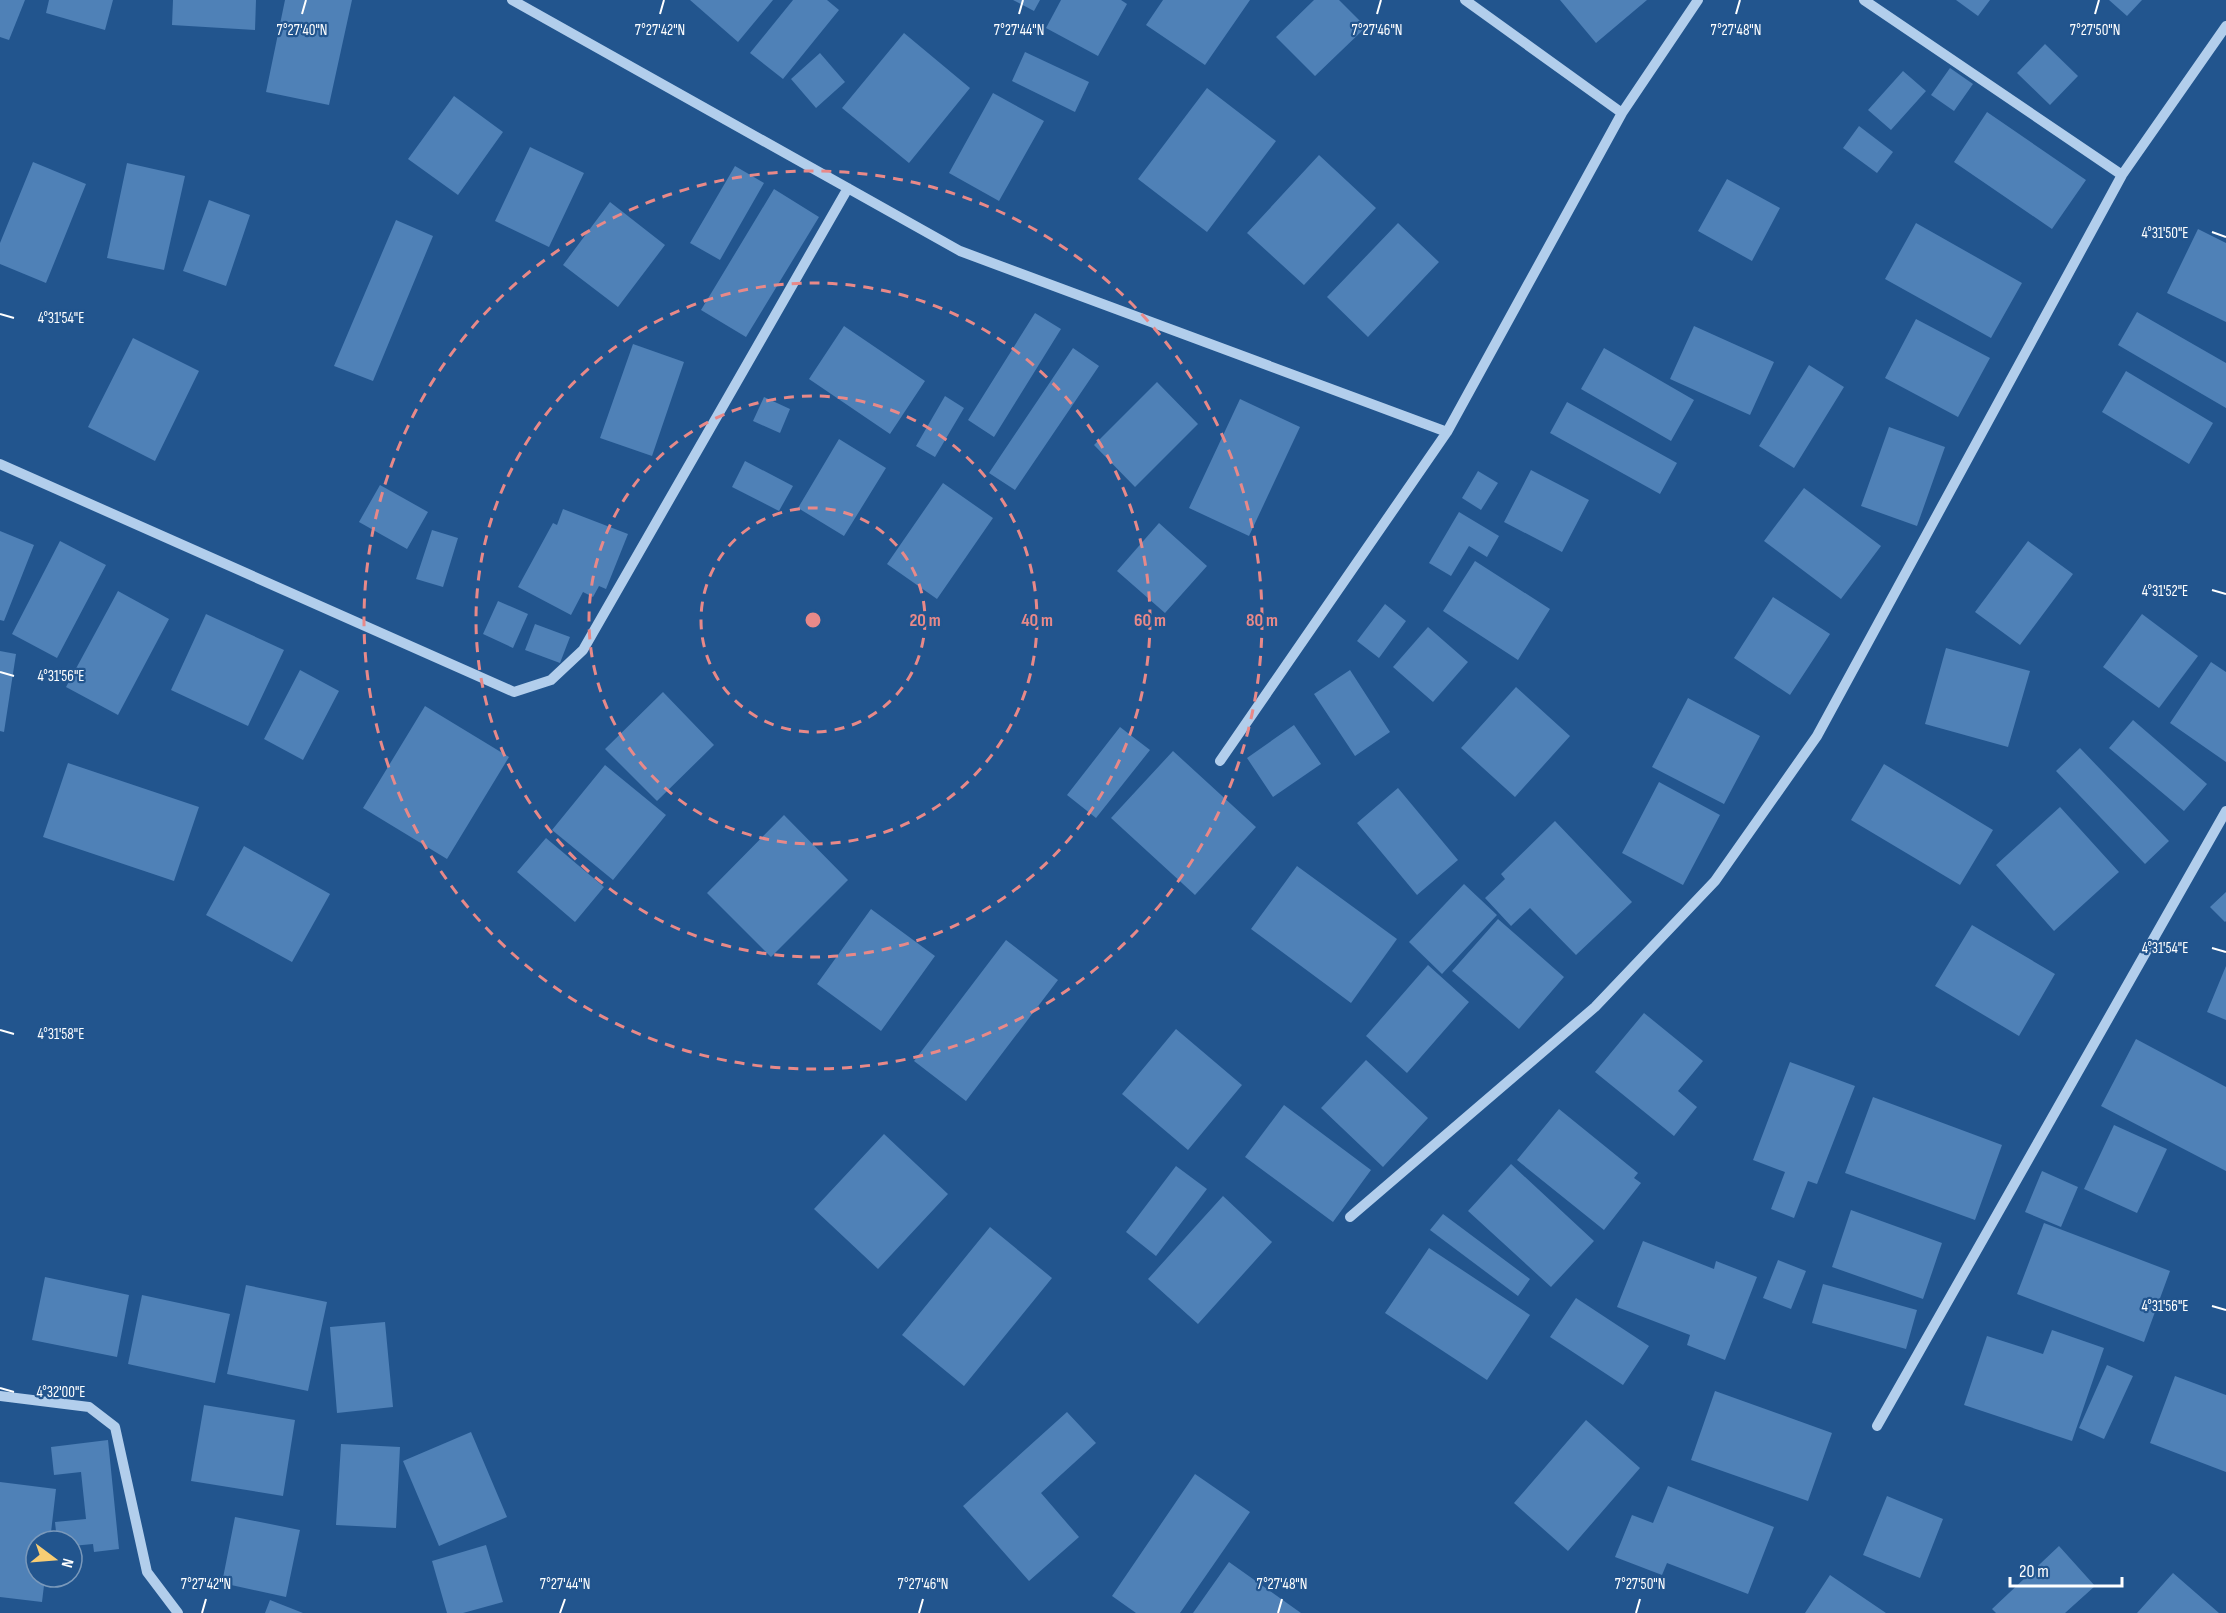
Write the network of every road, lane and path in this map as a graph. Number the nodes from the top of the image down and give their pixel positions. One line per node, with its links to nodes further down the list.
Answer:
1 (512, 0): 8 (street)
2 (1465, 0): 6 (street)
3 (1698, 0): 6 (street)
4 (1864, 0): 7 (street)
5 (2226, 26): 7 (street)
6 (1622, 112): 9 (street)
7 (2122, 175): 13 (street)
8 (848, 188): 9 (street); 10 (street)
9 (1448, 432): 11 (street)
10 (0, 465)
11 (1220, 761)
12 (2226, 811): 15 (street)
13 (1350, 1217)
14 (0, 1396): 16 (street)
15 (1877, 1426)
16 (178, 1613)

